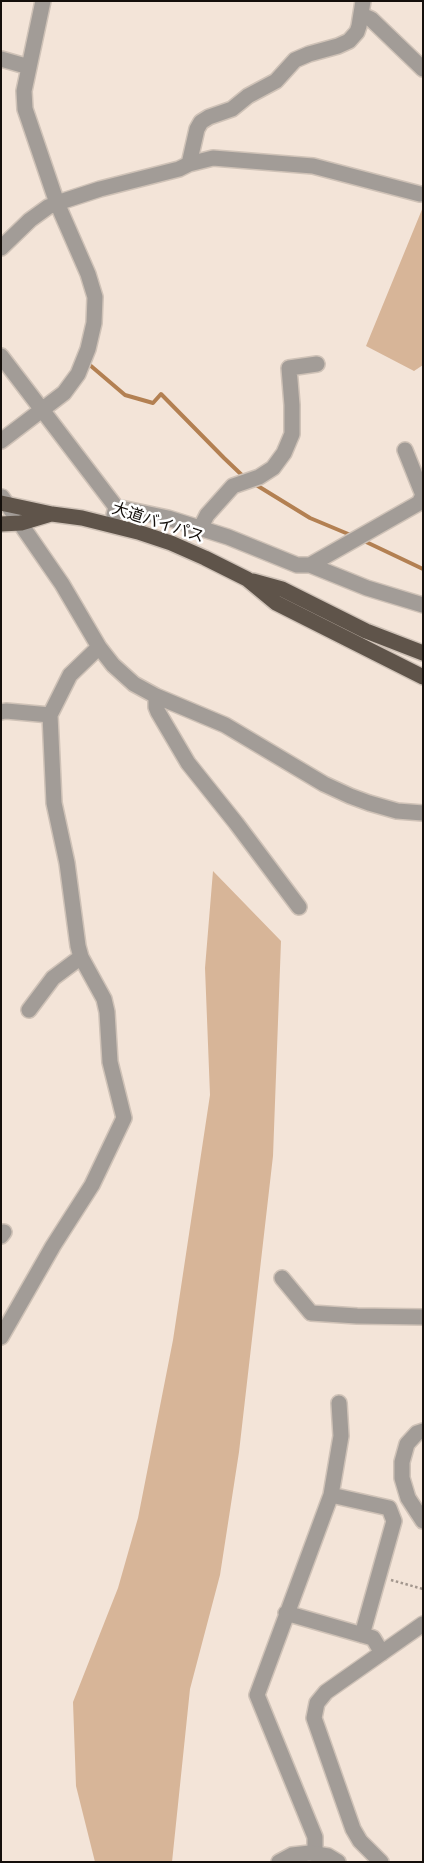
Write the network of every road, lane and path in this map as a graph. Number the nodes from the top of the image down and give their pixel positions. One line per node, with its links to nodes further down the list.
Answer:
1 (43, 1): 4 (street)
2 (362, 8): 5 (street); 6 (street)
3 (1, 59): 4 (street)
4 (29, 67): 8 (street)
5 (423, 69)
6 (189, 164): 7 (street); 8 (street)
7 (420, 194)
8 (57, 203): 9 (street); 12 (street)
9 (1, 248)
10 (1, 356): 12 (street)
11 (317, 364): 21 (street)
12 (42, 409): 13 (street); 16 (street)
13 (1, 441)
14 (405, 450): 22 (street)
15 (3, 501): 17 (highway, 大道バイパス); 18 (street)
16 (116, 508): 20 (street); 21 (street)
17 (52, 514): 18 (highway, 大道バイパス); 20 (highway, 大道バイパス)
18 (21, 523): 19 (highway, 大道バイパス); 25 (street)
19 (1, 524)
20 (111, 525): 23 (highway, 大道バイパス)
21 (201, 528): 22 (street)
22 (310, 565): 24 (street)
23 (247, 579): 26 (highway, 大道バイパス); 27 (highway, 大道バイパス)
24 (423, 605)
25 (99, 647): 28 (street); 30 (street)
26 (423, 653)
27 (423, 677)
28 (156, 696): 31 (street); 32 (street)
29 (1, 712): 30 (street)
30 (50, 715): 33 (street)
31 (423, 813)
32 (299, 907)
33 (81, 957): 34 (street); 37 (street)
34 (29, 1010)
35 (282, 1278): 36 (street)
36 (423, 1317)
37 (1, 1337)
38 (338, 1403): 40 (street)
39 (423, 1431): 41 (street)
40 (331, 1495): 42 (street); 44 (street)
41 (423, 1522)
42 (379, 1576): 43 (path); 46 (street)
43 (423, 1589)
44 (286, 1613): 46 (street); 48 (street)
45 (423, 1624): 47 (street)
46 (362, 1635): 47 (street)
47 (382, 1653): 51 (street)
48 (315, 1853): 49 (street); 50 (street)
49 (279, 1862)
50 (338, 1862)
51 (381, 1862)

